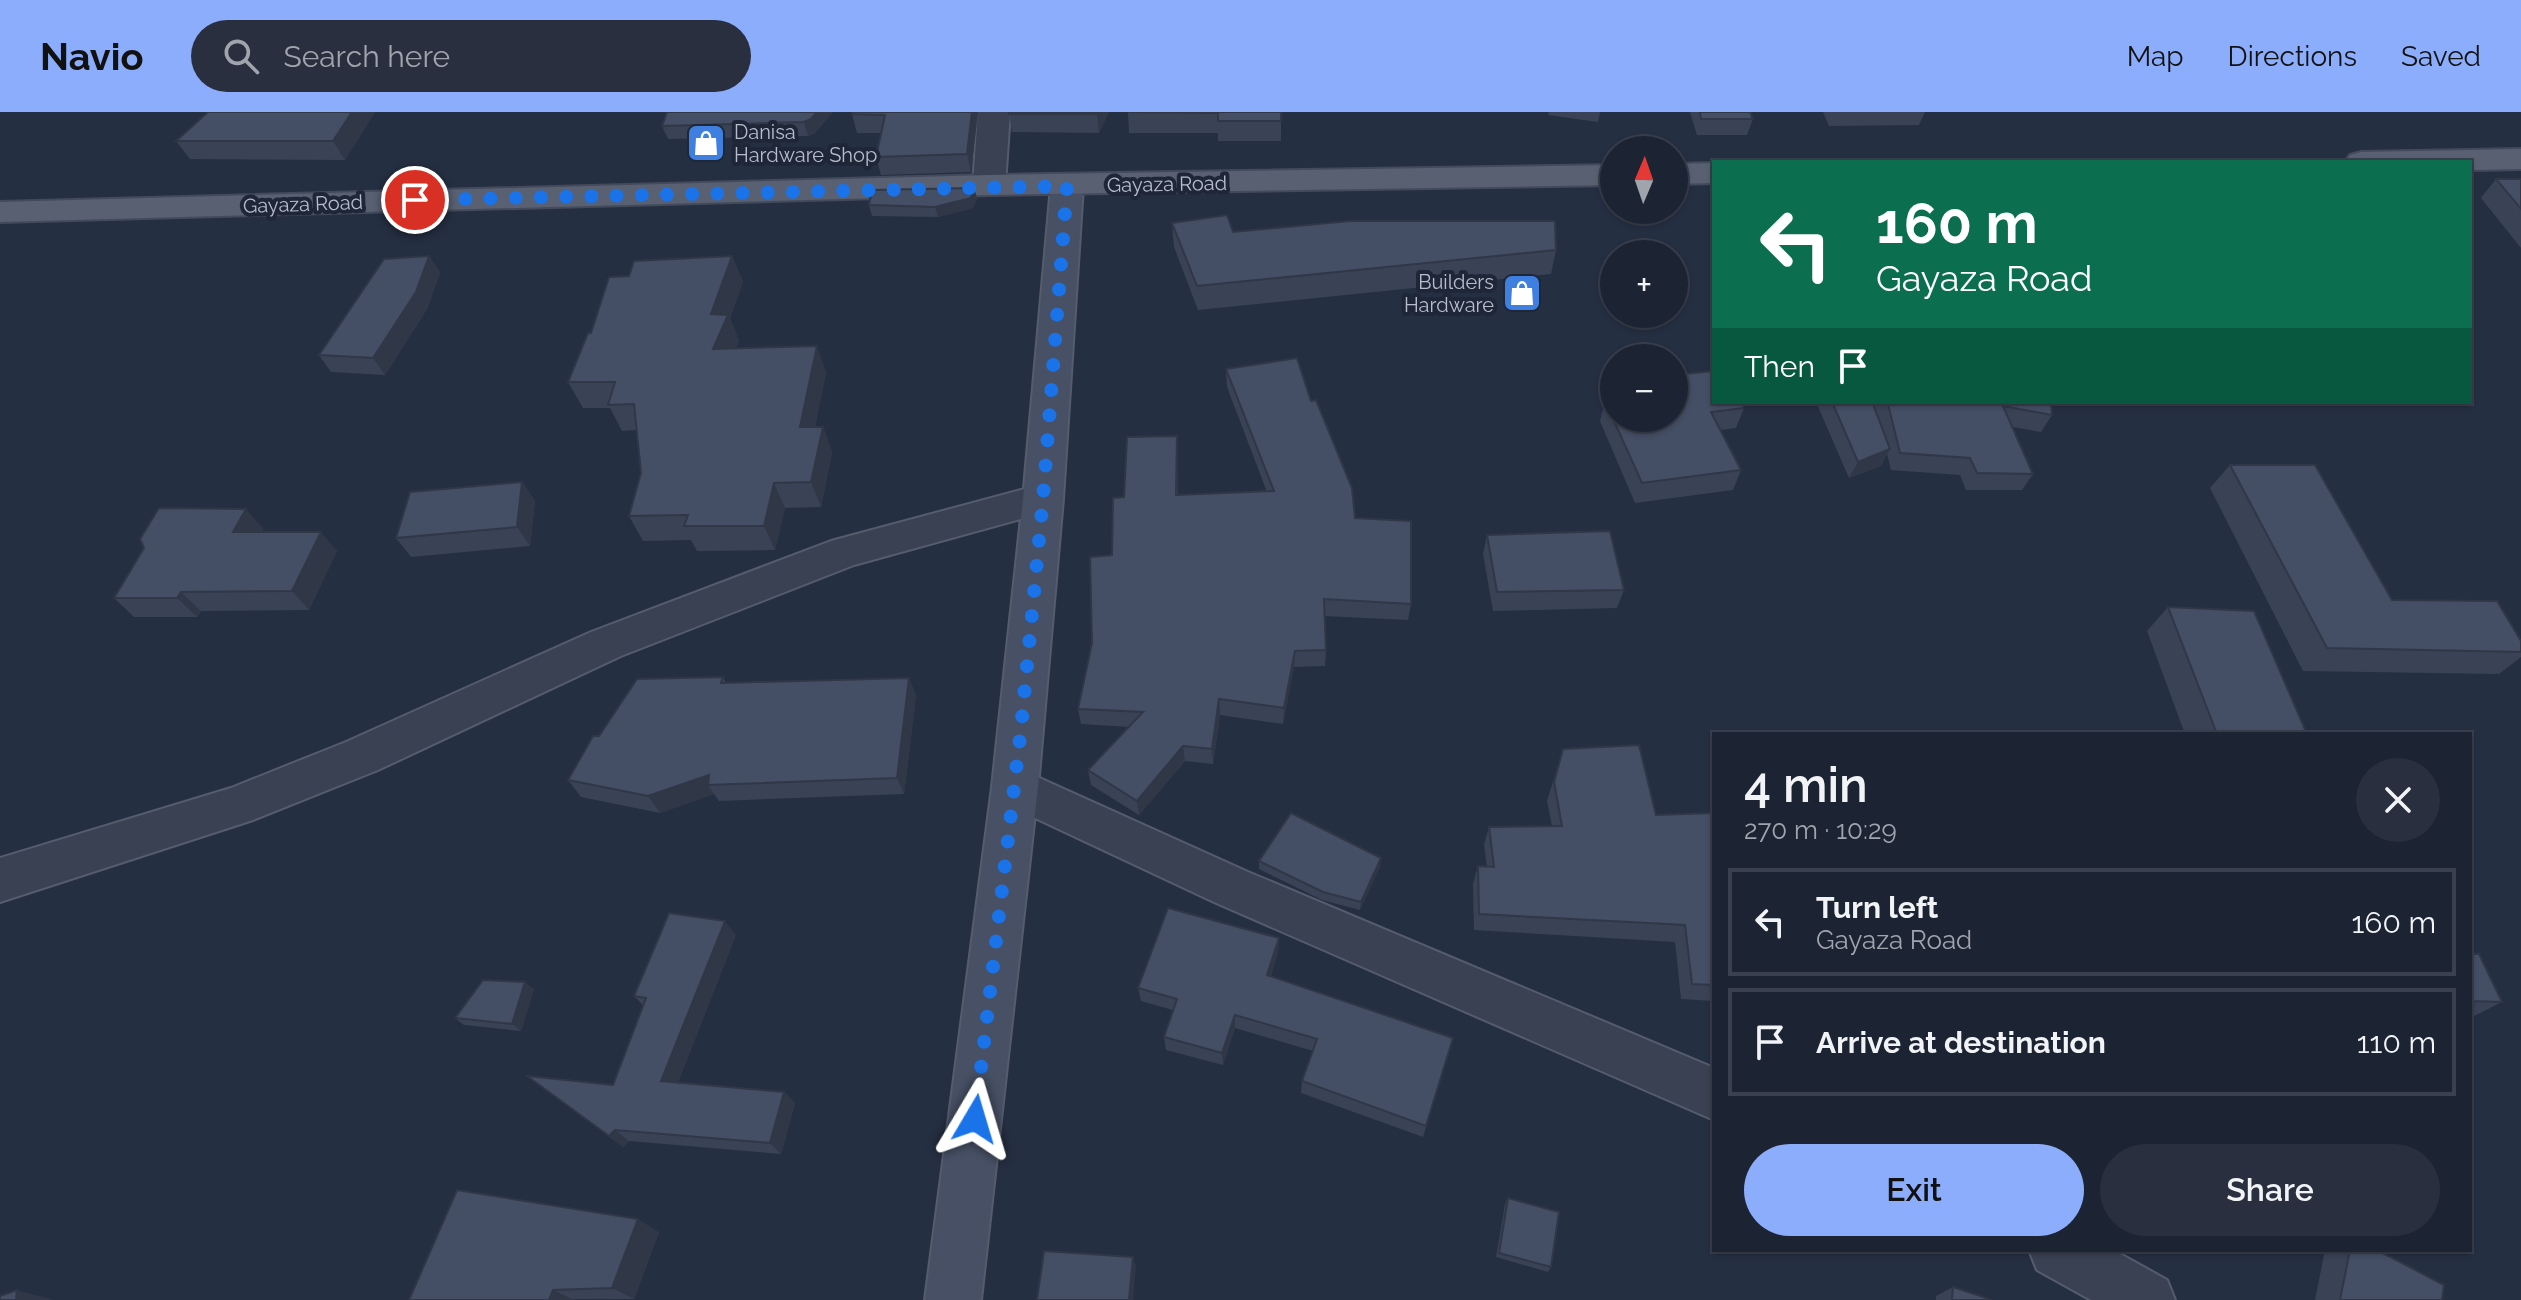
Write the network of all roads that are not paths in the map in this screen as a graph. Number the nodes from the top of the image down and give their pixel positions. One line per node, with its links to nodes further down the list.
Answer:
1 (994, 112): 7 (street)
2 (2521, 159): 3 (main road)
3 (2468, 160)
4 (1712, 173): 5 (main road)
5 (1688, 174)
6 (1600, 175): 8 (main road, Gayaza Road)
7 (989, 185): 8 (main road, Gayaza Road); 9 (main road, Gayaza Road)
8 (1067, 186): 10 (street)
9 (0, 212)
10 (1043, 499): 11 (street); 12 (street)
11 (1015, 787): 13 (street); 15 (street)
12 (0, 880)
13 (1712, 1093)
14 (2061, 1252): 16 (street)
15 (953, 1300)
16 (2147, 1300)

